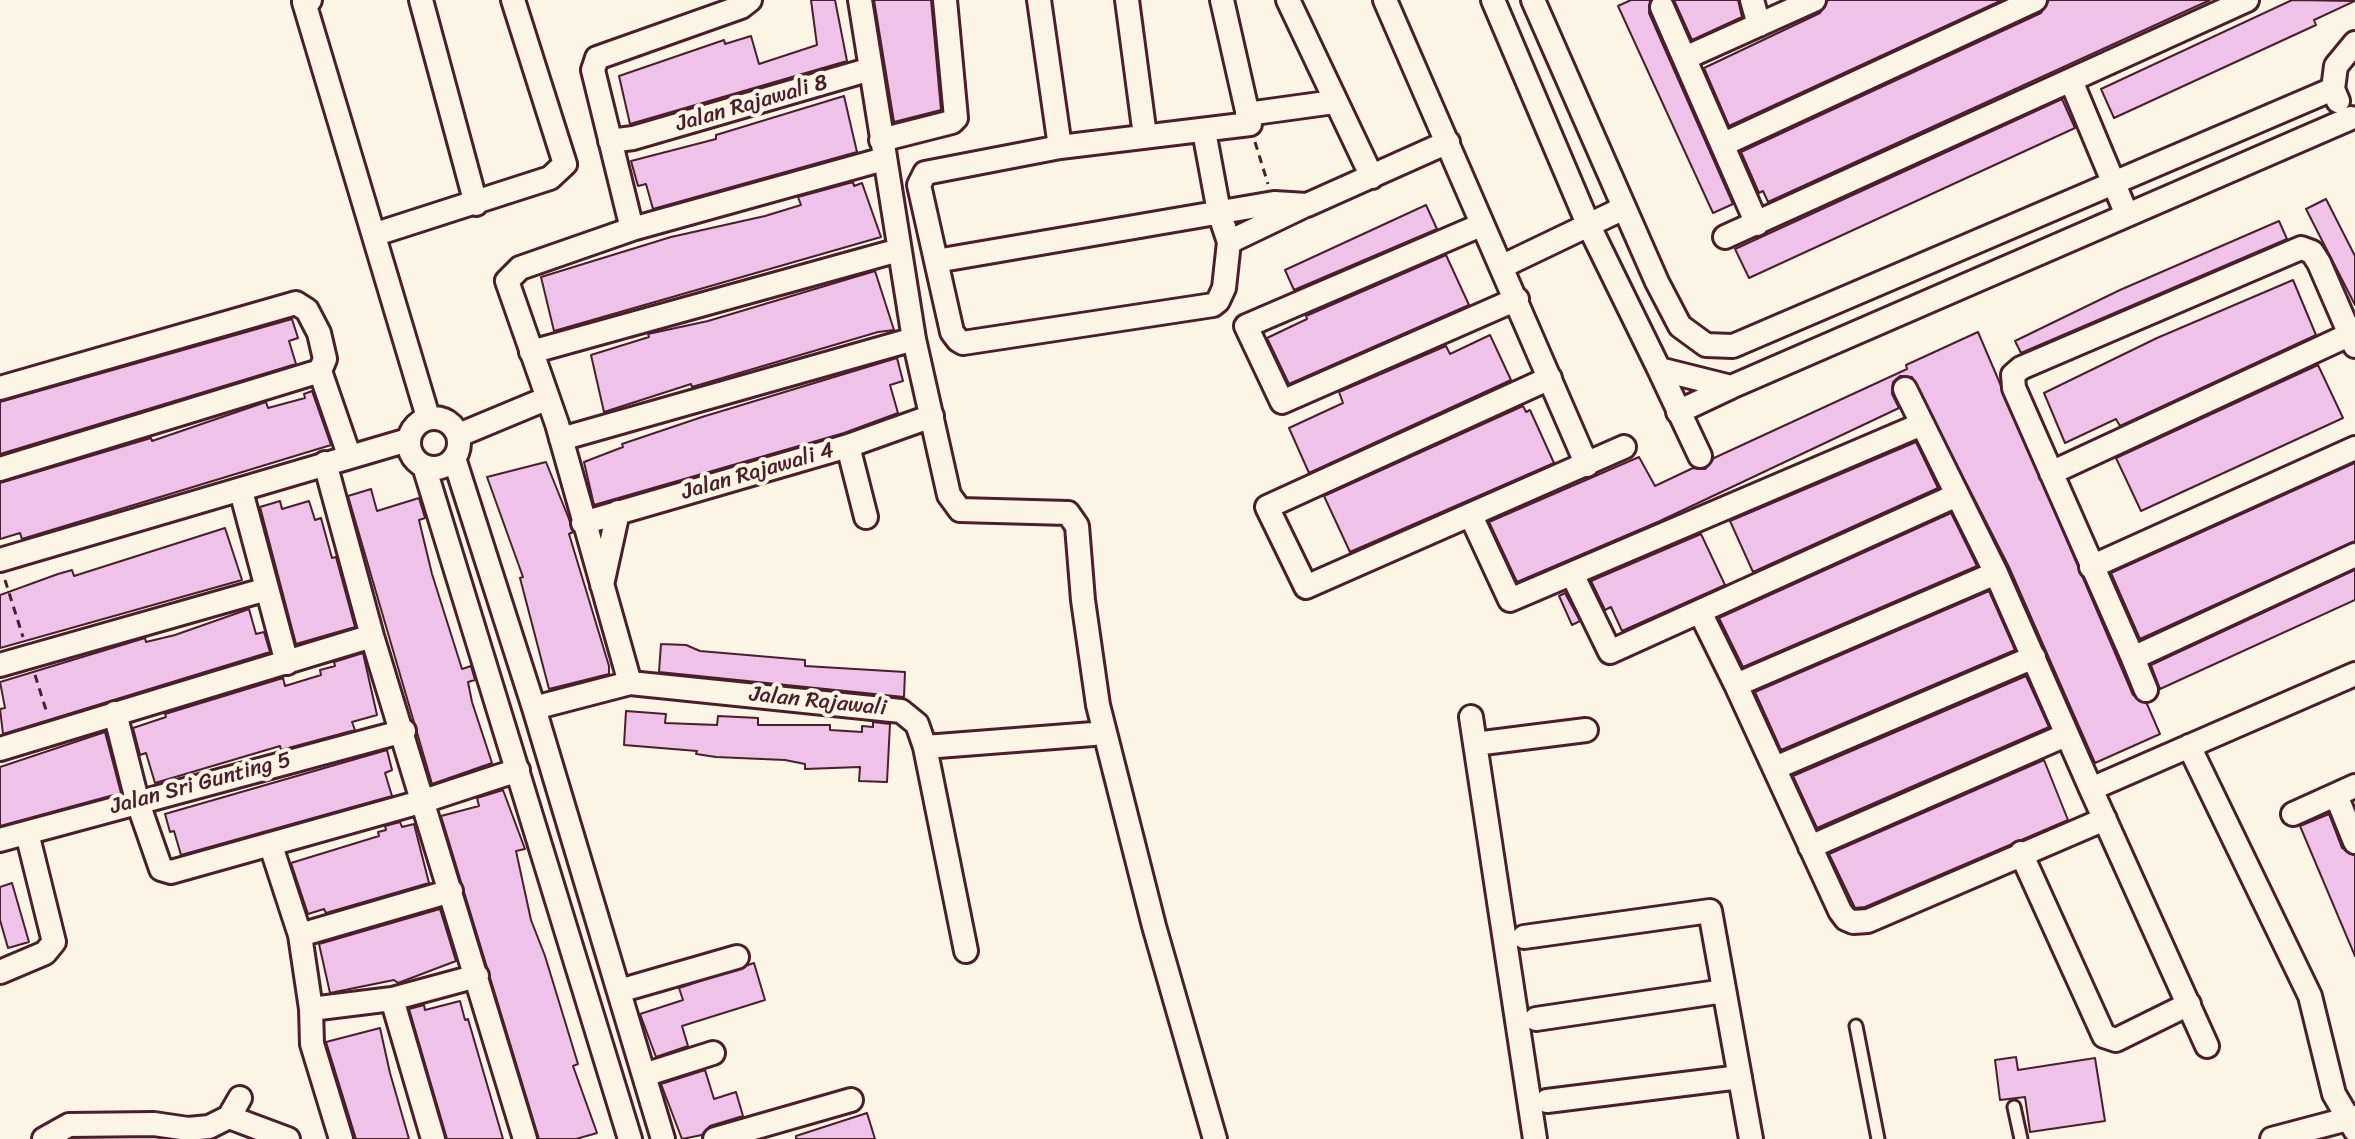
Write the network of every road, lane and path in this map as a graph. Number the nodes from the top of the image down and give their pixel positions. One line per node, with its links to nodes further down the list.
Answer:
1 (310, 0): 45 (street)
2 (421, 0): 38 (street)
3 (513, 0): 38 (street)
4 (750, 0): 30 (street)
5 (860, 0): 22 (street)
6 (945, 0): 34 (street)
7 (1039, 0): 33 (street)
8 (1127, 0): 29 (street)
9 (1222, 0): 26 (street)
10 (1288, 0): 25 (street)
11 (1385, 0): 31 (street)
12 (1493, 0): 41 (street)
13 (1533, 0): 41 (street)
14 (1752, 0): 19 (street)
15 (1814, 0): 19 (street)
16 (2035, 0): 32 (street)
17 (2247, 0): 23 (street)
18 (1662, 7): 21 (street)
19 (1759, 25): 21 (street)
20 (2355, 43): 24 (street)
21 (1685, 58): 32 (street)
22 (871, 69): 30 (street, Jalan Rajawali 8); 34 (street)
23 (2072, 83): 36 (street); 42 (street)
24 (2333, 89): 27 (street); 36 (street)
25 (1334, 102): 26 (street); 35 (street)
26 (1248, 119): 28 (street); 37 (path)
27 (2353, 119): 36 (street)
28 (1204, 131): 29 (street); 40 (street)
29 (1145, 136): 33 (street)
30 (610, 141): 44 (street)
31 (1448, 142): 35 (street); 43 (street)
32 (1724, 144): 42 (street)
33 (1060, 147): 49 (street)
34 (883, 150): 44 (street); 48 (street)
35 (1372, 177): 39 (street)
36 (2122, 200): 41 (street); 58 (street)
37 (1274, 203): 39 (street); 40 (street)
38 (476, 204): 45 (street)
39 (1307, 205): 47 (street)
40 (1219, 212): 47 (street); 49 (street)
41 (1605, 216): 50 (street); 55 (street)
42 (1757, 224): 46 (street)
43 (1481, 225): 50 (street); 51 (street)
44 (632, 229): 54 (street)
45 (376, 234): 64 (street)
46 (1725, 237)
47 (1229, 242): 49 (street)
48 (899, 250): 52 (street); 54 (street)
49 (936, 261)
50 (1503, 266): 51 (street)
51 (1517, 299): 57 (street)
52 (914, 339): 63 (street); 67 (street)
53 (2353, 340): 79 (street); 79 (street)
54 (531, 352): 61 (street)
55 (1659, 369): 58 (street); 62 (street)
56 (320, 371): 59 (street); 72 (street); 78 (street)
57 (1550, 378): 76 (street); 83 (street)
58 (1731, 387): 62 (street)
59 (0, 388)
60 (1905, 389): 65 (street)
61 (548, 398): 66 (street); 67 (street)
62 (1678, 412): 73 (street)
63 (932, 416): 69 (street, Jalan Rajawali 4); 160 (street)
64 (428, 417): 66 (street); 68 (street)
65 (1922, 424): 81 (street); 90 (street)
66 (459, 435): 74 (street)
67 (561, 439): 85 (street)
68 (408, 440): 72 (street); 77 (street)
69 (848, 446): 82 (street, Jalan Rajawali 4); 84 (street)
70 (1624, 447): 76 (street)
71 (2355, 448): 87 (street)
72 (349, 455): 75 (street)
73 (1700, 456)
74 (454, 458): 77 (street); 104 (street)
75 (325, 463): 80 (street); 94 (street)
76 (1587, 465): 83 (street)
77 (424, 466): 117 (street)
78 (0, 469)
79 (2051, 473): 87 (street)
80 (241, 491): 88 (street); 91 (street)
81 (1957, 495): 89 (street); 93 (street)
82 (618, 512): 85 (street, Jalan Rajawali 4); 92 (street)
83 (1471, 516): 90 (street)
84 (866, 517)
85 (583, 523): 92 (street)
86 (2355, 555): 97 (street)
87 (2091, 567): 97 (street)
88 (2, 569): 95 (path)
89 (1996, 573): 96 (street); 102 (street)
90 (1572, 574): 93 (street)
91 (267, 589): 95 (street); 98 (street)
92 (601, 590): 101 (street)
93 (1700, 612): 102 (street)
94 (372, 636): 98 (street); 108 (street)
95 (29, 657): 99 (street); 109 (path)
96 (2034, 657): 111 (street); 116 (street)
97 (2133, 658): 103 (street)
98 (287, 663): 105 (street)
99 (0, 665)
100 (2355, 674): 113 (street)
101 (630, 683): 104 (street, Jalan Rajawali); 114 (street, Jalan Rajawali)
102 (1736, 685): 116 (street)
103 (2146, 690)
104 (534, 708): 137 (street)
105 (115, 713): 109 (street); 120 (street)
106 (1471, 717): 112 (street)
107 (1586, 730): 112 (street)
108 (404, 731): 120 (street, Jalan Sri Gunting 5); 121 (street)
109 (53, 732): 115 (street)
110 (1093, 734): 114 (street)
111 (2066, 735): 118 (street); 128 (street)
112 (1475, 744): 161 (street)
113 (2189, 746): 118 (street); 151 (street)
114 (925, 747): 133 (street, Jalan Rajawali)
115 (0, 749)
116 (1775, 768): 128 (street)
117 (518, 770): 121 (street); 157 (street)
118 (2091, 789): 123 (street)
119 (2346, 790): 122 (street); 126 (street)
120 (137, 800): 124 (street, Jalan Sri Gunting 5); 127 (street)
121 (424, 801): 127 (street); 130 (street)
122 (2293, 814)
123 (2105, 819): 129 (street); 140 (street)
124 (27, 833): 125 (street, Jalan Sri Gunting 5); 135 (street)
125 (0, 840)
126 (2355, 842)
127 (271, 846): 131 (street)
128 (1810, 847): 129 (street)
129 (2021, 853): 140 (street)
130 (451, 891): 131 (street); 136 (street)
131 (300, 935): 141 (street)
132 (1524, 937): 138 (street)
133 (966, 951)
134 (737, 957): 137 (street)
135 (0, 972)
136 (477, 976): 139 (street); 156 (street)
137 (619, 991): 146 (street)
138 (1724, 991): 142 (street); 147 (street)
139 (392, 999): 141 (street); 155 (street)
140 (2189, 1004): 144 (street)
141 (311, 1009): 154 (street)
142 (1536, 1019)
143 (1856, 1026): 163 (lane)
144 (2207, 1046)
145 (713, 1053): 146 (street)
146 (644, 1075): 158 (street)
147 (1740, 1077): 149 (street); 162 (street)
148 (851, 1100): 159 (street)
149 (1547, 1101)
150 (2014, 1107): 164 (lane)
151 (2352, 1122): 165 (street)
152 (44, 1139): 153 (street)
153 (288, 1139)
154 (341, 1139)
155 (433, 1139)
156 (525, 1139)
157 (630, 1139)
158 (663, 1139)
159 (715, 1139)
160 (1215, 1139)
161 (1535, 1139)
162 (1751, 1139)
163 (1878, 1139)
164 (2021, 1139)
165 (2272, 1139)

